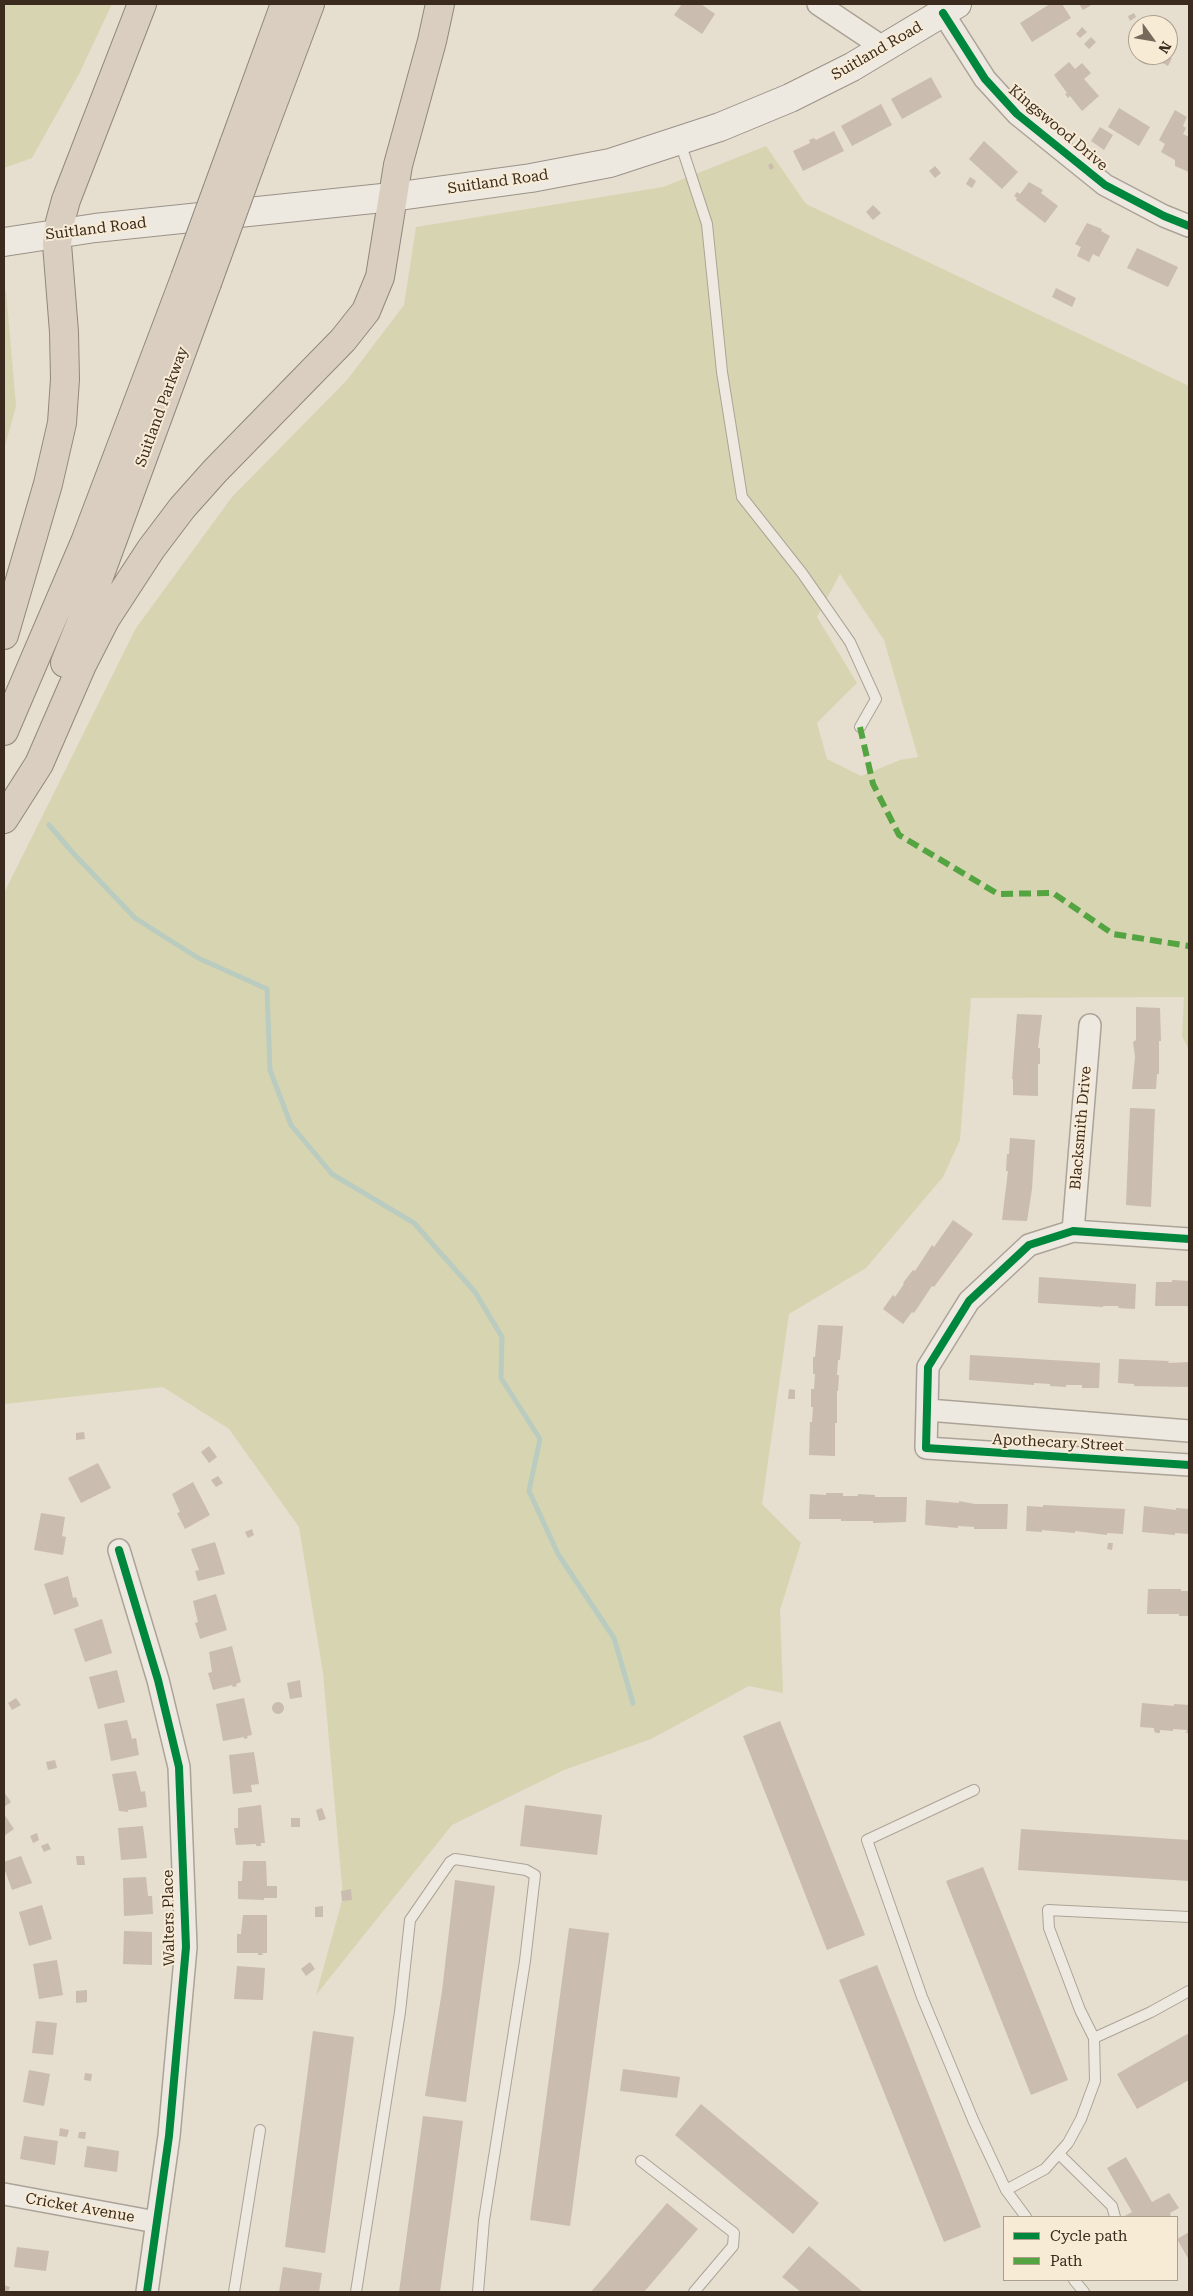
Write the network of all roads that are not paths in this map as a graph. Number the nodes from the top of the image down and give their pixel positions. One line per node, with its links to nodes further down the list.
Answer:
1 (142, 4): 12 (highway)
2 (285, 4): 9 (highway, Suitland Parkway)
3 (310, 4): 9 (highway, Suitland Parkway)
4 (440, 4): 10 (highway)
5 (818, 4): 7 (street)
6 (950, 8): 7 (main road, Suitland Road); 11 (street, Kingswood Drive)
7 (884, 48): 8 (main road, Suitland Road)
8 (680, 142): 10 (main road, Suitland Road); 16 (lane)
9 (245, 147): 14 (highway, Suitland Parkway, bridge)
10 (392, 197): 12 (main road, Suitland Road); 19 (highway)
11 (1189, 226)
12 (58, 234): 13 (main road, Suitland Road); 15 (highway)
13 (4, 242)
14 (196, 281): 17 (highway, Suitland Parkway); 18 (highway, Suitland Parkway)
15 (4, 635)
16 (860, 726)
17 (4, 732)
18 (4, 807)
19 (4, 819)
20 (1090, 1026): 21 (street, Blacksmith Drive)
21 (1073, 1231): 22 (street); 23 (street)
22 (1189, 1239)
23 (928, 1410): 24 (street, Apothecary Street); 25 (street, Apothecary Street)
24 (1189, 1431)
25 (1189, 1465)
26 (119, 1550): 38 (street, Walters Place)
27 (974, 1790): 34 (lane)
28 (1189, 1917): 30 (lane)
29 (1189, 1991): 30 (lane)
30 (1094, 2038): 32 (lane)
31 (260, 2130): 40 (lane)
32 (1059, 2154): 34 (lane); 37 (lane)
33 (641, 2161): 43 (lane)
34 (1006, 2190): 36 (lane)
35 (4, 2194): 38 (street, Cricket Avenue)
36 (1025, 2216)
37 (1115, 2216)
38 (156, 2222): 39 (street, Walters Place)
39 (147, 2292)
40 (234, 2292)
41 (356, 2292): 42 (lane)
42 (478, 2292)
43 (694, 2292)

